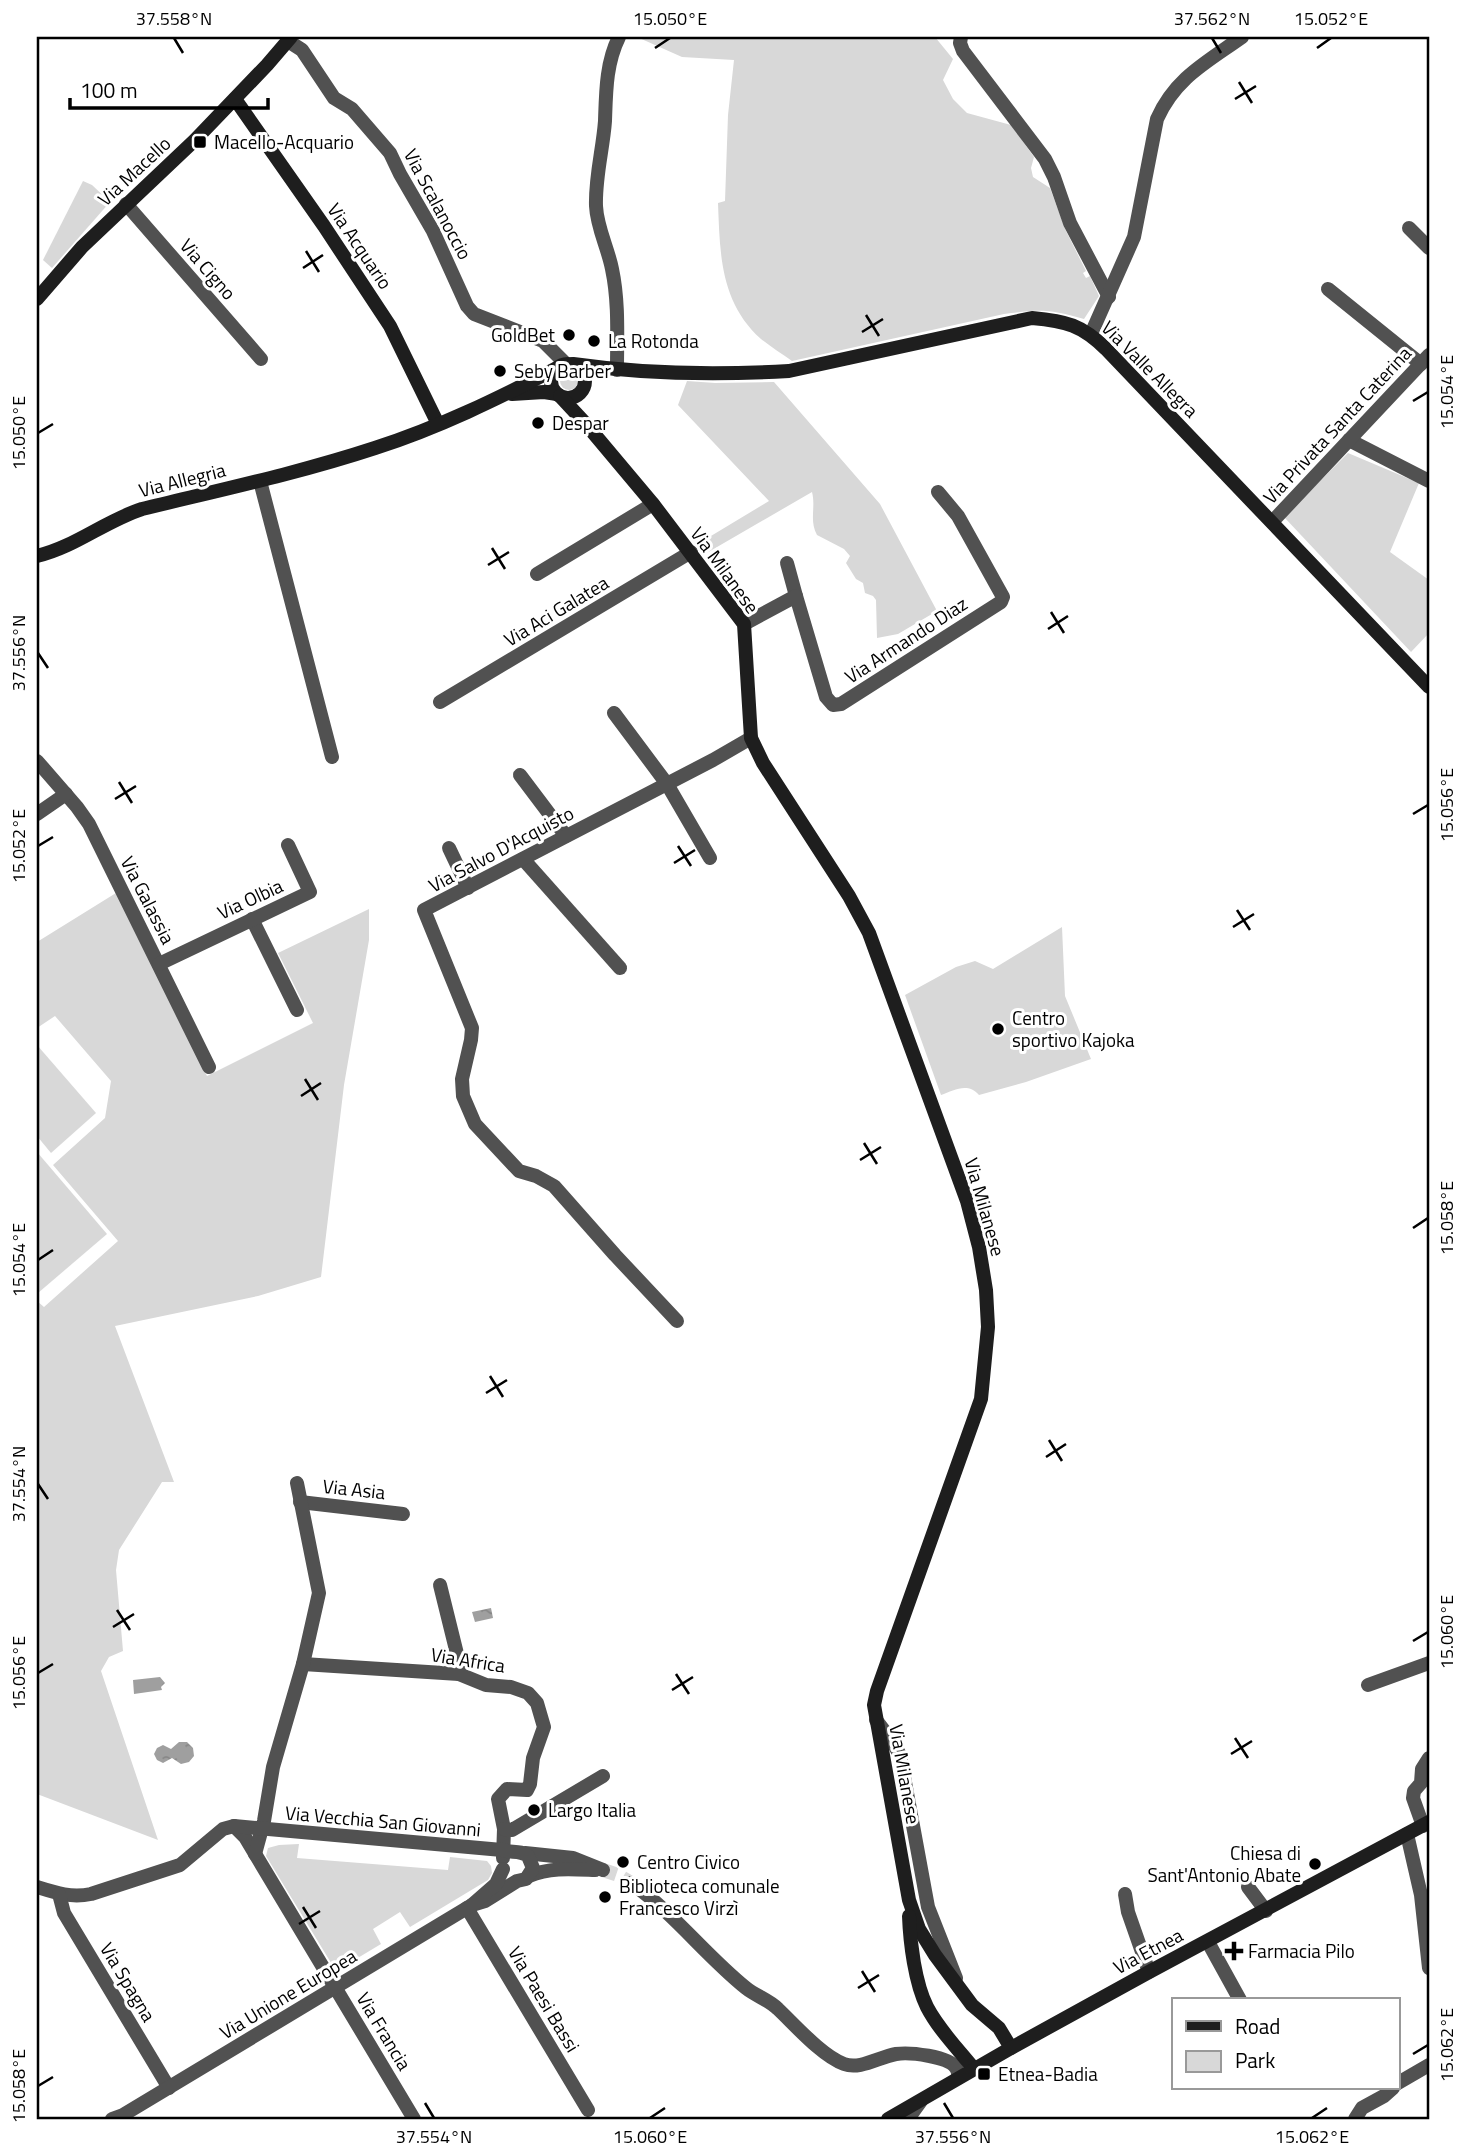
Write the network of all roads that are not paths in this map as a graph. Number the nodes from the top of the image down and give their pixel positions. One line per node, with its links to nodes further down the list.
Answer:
1 (619, 37): 16 (street)
2 (961, 37): 10 (street)
3 (1242, 37): 10 (street)
4 (288, 38): 5 (street, Via Macello); 15 (street, Via Scalanoccio)
5 (235, 99): 6 (street, Via Macello); 21 (street, Via Acquario)
6 (126, 204): 11 (street, Via Macello); 13 (street, Via Cigno)
7 (1409, 228): 8 (street)
8 (1429, 248)
9 (1328, 289): 14 (street)
10 (1109, 297): 12 (street)
11 (37, 299)
12 (1091, 334): 16 (street, Via Valle Allegra); 27 (street, Via Valle Allegra)
13 (261, 359)
14 (1425, 359): 22 (street, Via Privata Santa Caterina)
15 (565, 365): 16 (street, Via Valle Allegra); 17 (street); 18 (street); 19 (street)
16 (617, 370): 17 (street)
17 (582, 391): 19 (street); 20 (street)
18 (507, 394): 19 (street); 21 (street, Via Allegria)
19 (558, 395): 20 (street, Via Milanese)
20 (585, 423): 26 (street, Via Milanese)
21 (438, 424): 23 (street, Via Allegria)
22 (1349, 440): 24 (street); 27 (street, Via Privata Santa Caterina)
23 (260, 481): 29 (street, Via Allegria); 38 (street)
24 (1429, 481)
25 (938, 492): 32 (street, Via Armando Diaz)
26 (653, 504): 28 (street, Via Milanese); 31 (street)
27 (1272, 522): 34 (street, Via Valle Allegra)
28 (691, 552): 33 (street, Via Milanese); 35 (street, Via Aci Galatea)
29 (37, 556)
30 (788, 563): 32 (street)
31 (537, 574)
32 (796, 596): 33 (street)
33 (744, 624): 37 (street, Via Milanese)
34 (1429, 687)
35 (440, 702)
36 (614, 713): 41 (street)
37 (751, 738): 41 (street, Via Salvo D'Acquisto); 64 (street, Via Milanese)
38 (332, 757)
39 (37, 761): 42 (street, Via Galassia)
40 (520, 775): 44 (street)
41 (667, 784): 44 (street, Via Salvo D'Acquisto); 47 (street)
42 (66, 794): 43 (street); 51 (street, Via Galassia)
43 (37, 814)
44 (566, 836): 48 (street, Via Salvo D'Acquisto)
45 (288, 845): 50 (street, Via Olbia)
46 (449, 848): 49 (street)
47 (710, 858)
48 (523, 859): 49 (street, Via Salvo D'Acquisto); 52 (street)
49 (468, 888): 55 (street, Via Salvo D'Acquisto)
50 (253, 919): 51 (street, Via Olbia); 53 (street)
51 (159, 964): 54 (street, Via Galassia)
52 (620, 968)
53 (297, 1010)
54 (209, 1067)
55 (677, 1321)
56 (297, 1483): 57 (street)
57 (300, 1502): 58 (street, Via Asia); 61 (street)
58 (403, 1514)
59 (440, 1585): 62 (street)
60 (1429, 1663): 63 (street)
61 (303, 1664): 62 (street, Via Africa); 69 (street)
62 (459, 1674): 70 (street, Via Africa)
63 (1367, 1685)
64 (875, 1720): 80 (street, Via Milanese); 87 (street)
65 (1429, 1758): 67 (street)
66 (603, 1776): 70 (street)
67 (1426, 1824): 71 (street, Via Etnea)
68 (234, 1826): 69 (street, Via Vecchia San Giovanni); 72 (street, Via Francia); 78 (street)
69 (262, 1829): 72 (street); 73 (street, Via Vecchia San Giovanni)
70 (503, 1829): 73 (street)
71 (1407, 1834): 82 (street, Via Etnea); 84 (street)
72 (255, 1854): 86 (street, Via Francia)
73 (509, 1858): 74 (street); 74 (street); 74 (street, Via Vecchia San Giovanni); 81 (street)
74 (523, 1879): 81 (street)
75 (631, 1884): 90 (street)
76 (37, 1887): 78 (street)
77 (1248, 1887): 82 (street)
78 (59, 1894): 95 (street, Via Spagna)
79 (1125, 1894): 85 (street)
80 (908, 1900): 87 (street, Via Milanese); 90 (street)
81 (470, 1907): 86 (street, Via Unione Europea); 98 (street, Via Paesi Bassi)
82 (1266, 1911): 83 (street, Via Etnea)
83 (1208, 1942): 85 (street, Via Etnea); 88 (street)
84 (1429, 1968)
85 (1149, 1972): 89 (street, Via Etnea)
86 (335, 1988): 95 (street, Via Unione Europea); 100 (street, Via Francia)
87 (960, 1990): 89 (street, Via Milanese)
88 (1239, 1998)
89 (1011, 2048): 92 (street, Via Etnea)
90 (953, 2055): 92 (street); 93 (street)
91 (1429, 2065): 94 (street)
92 (974, 2069): 93 (street, Via Etnea)
93 (958, 2078): 97 (street, Via Etnea)
94 (1400, 2082)
95 (169, 2088): 99 (street, Via Unione Europea)
96 (1391, 2090): 103 (street)
97 (921, 2101): 101 (street, Via Etnea); 102 (street)
98 (588, 2110)
99 (118, 2118)
100 (414, 2119)
101 (888, 2119)
102 (908, 2119)
103 (1355, 2119)

